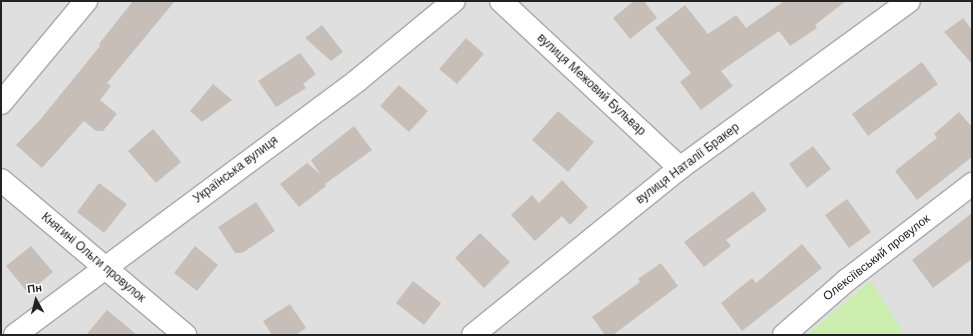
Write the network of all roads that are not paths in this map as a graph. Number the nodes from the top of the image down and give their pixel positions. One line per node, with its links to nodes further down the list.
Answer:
1 (86, 1): 5 (street)
2 (454, 1): 9 (street, Українська вулиця)
3 (501, 1): 6 (street, вулиця Межовий Бульвар)
4 (909, 1): 6 (street, вулиця Наталії Бракер)
5 (1, 103)
6 (680, 168): 12 (street, вулиця Наталії Бракер)
7 (1, 180): 9 (street, Княгині Ольги провулок)
8 (972, 184): 13 (street, Олексіївський провулок)
9 (103, 269): 10 (street, Українська вулиця); 11 (street, Княгині Ольги провулок)
10 (15, 335)
11 (185, 335)
12 (472, 335)
13 (784, 335)

